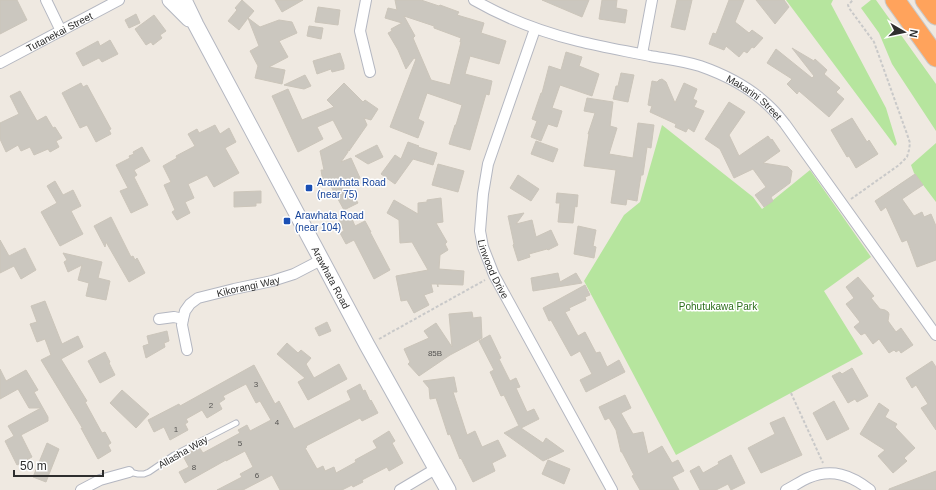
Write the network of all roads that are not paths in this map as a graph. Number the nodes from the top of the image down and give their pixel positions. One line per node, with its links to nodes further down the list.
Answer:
1 (46, 0): 13 (street)
2 (119, 0): 13 (street, Tutanekai Street)
3 (170, 0): 11 (main road)
4 (184, 0): 11 (main road, Arawhata Road)
5 (366, 0): 17 (street)
6 (474, 0): 12 (street, Makarini Street)
7 (652, 0): 14 (street)
8 (895, 0): 15 (highway)
9 (925, 0): 10 (highway)
10 (936, 15)
11 (196, 25): 18 (main road, Arawhata Road)
12 (535, 29): 14 (street, Makarini Street); 29 (street, Linwood Drive)
13 (62, 31): 16 (street, Tutanekai Street)
14 (642, 54): 21 (street, Makarini Street)
15 (936, 57)
16 (0, 63)
17 (370, 72)
18 (321, 260): 20 (street, Kikorangi Way); 24 (main road, Arawhata Road)
19 (159, 319): 20 (street)
20 (183, 319): 22 (street)
21 (936, 335)
22 (187, 350)
23 (236, 423): 25 (lane, Allasha Way)
24 (437, 468): 27 (street); 28 (main road, Arawhata Road)
25 (129, 472): 26 (street)
26 (81, 490)
27 (400, 490)
28 (448, 490)
29 (612, 490)
30 (786, 490): 31 (street)
31 (870, 490)

